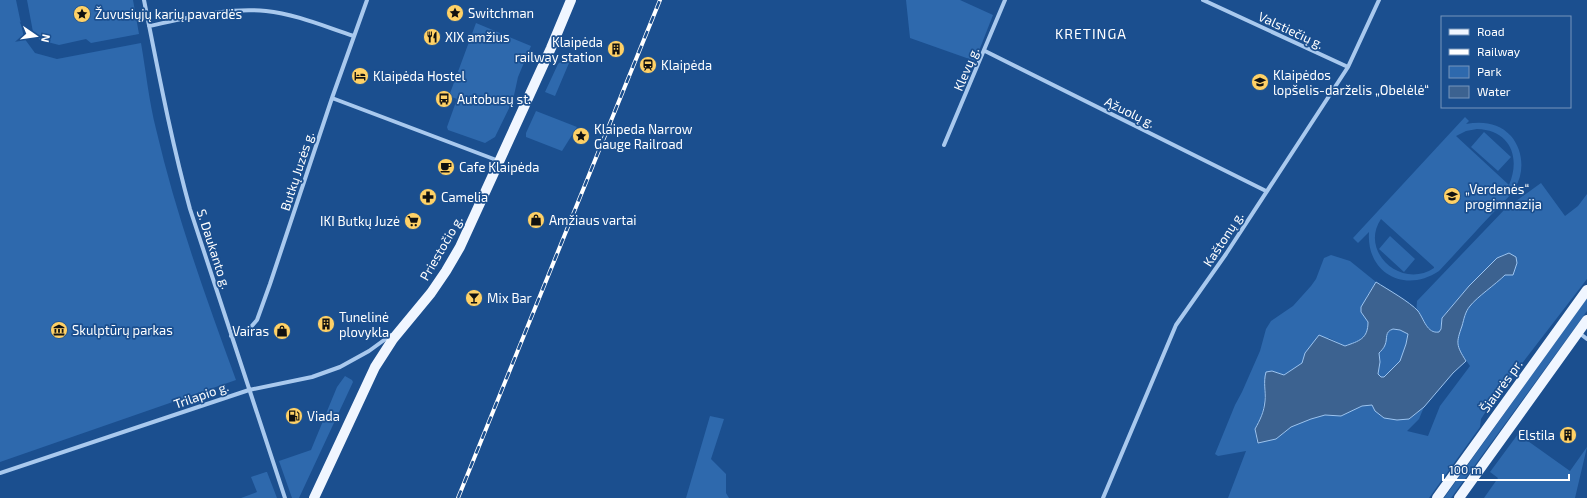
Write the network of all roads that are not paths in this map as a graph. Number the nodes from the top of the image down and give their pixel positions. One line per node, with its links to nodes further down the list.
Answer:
1 (144, 0): 7 (street, S. Daukanto g.)
2 (367, 0): 8 (street, Butkų Juzės g.)
3 (571, 0): 13 (main road, Priestočio g.)
4 (1005, 0): 9 (street, Klevų g.)
5 (1203, 0): 10 (street, Valstiečių g.)
6 (1379, 0): 10 (street, Kaštonų g.)
7 (149, 26): 8 (street); 19 (street, S. Daukanto g.)
8 (354, 36): 11 (street, Butkų Juzės g.)
9 (985, 51): 12 (street, Klevų g.); 14 (street, Ąžuolų g.)
10 (1348, 67): 14 (street, Kaštonų g.)
11 (332, 98): 13 (street); 19 (street, Butkų Juzės g.)
12 (944, 145)
13 (500, 161): 17 (main road, Priestočio g.)
14 (1266, 191): 25 (street, Kaštonų g.)
15 (1587, 290): 26 (main road, Šiaurės pr.)
16 (1587, 320): 18 (main road)
17 (403, 327): 21 (street, Trilapio g.); 24 (main road, Priestočio g.)
18 (1578, 332): 20 (street); 27 (main road)
19 (232, 336): 21 (street, S. Daukanto g.)
20 (1587, 339)
21 (249, 390): 22 (street, Trilapio g.); 23 (street, S. Daukanto g.)
22 (0, 473)
23 (285, 498)
24 (314, 498)
25 (1103, 498)
26 (1438, 498)
27 (1459, 498)

